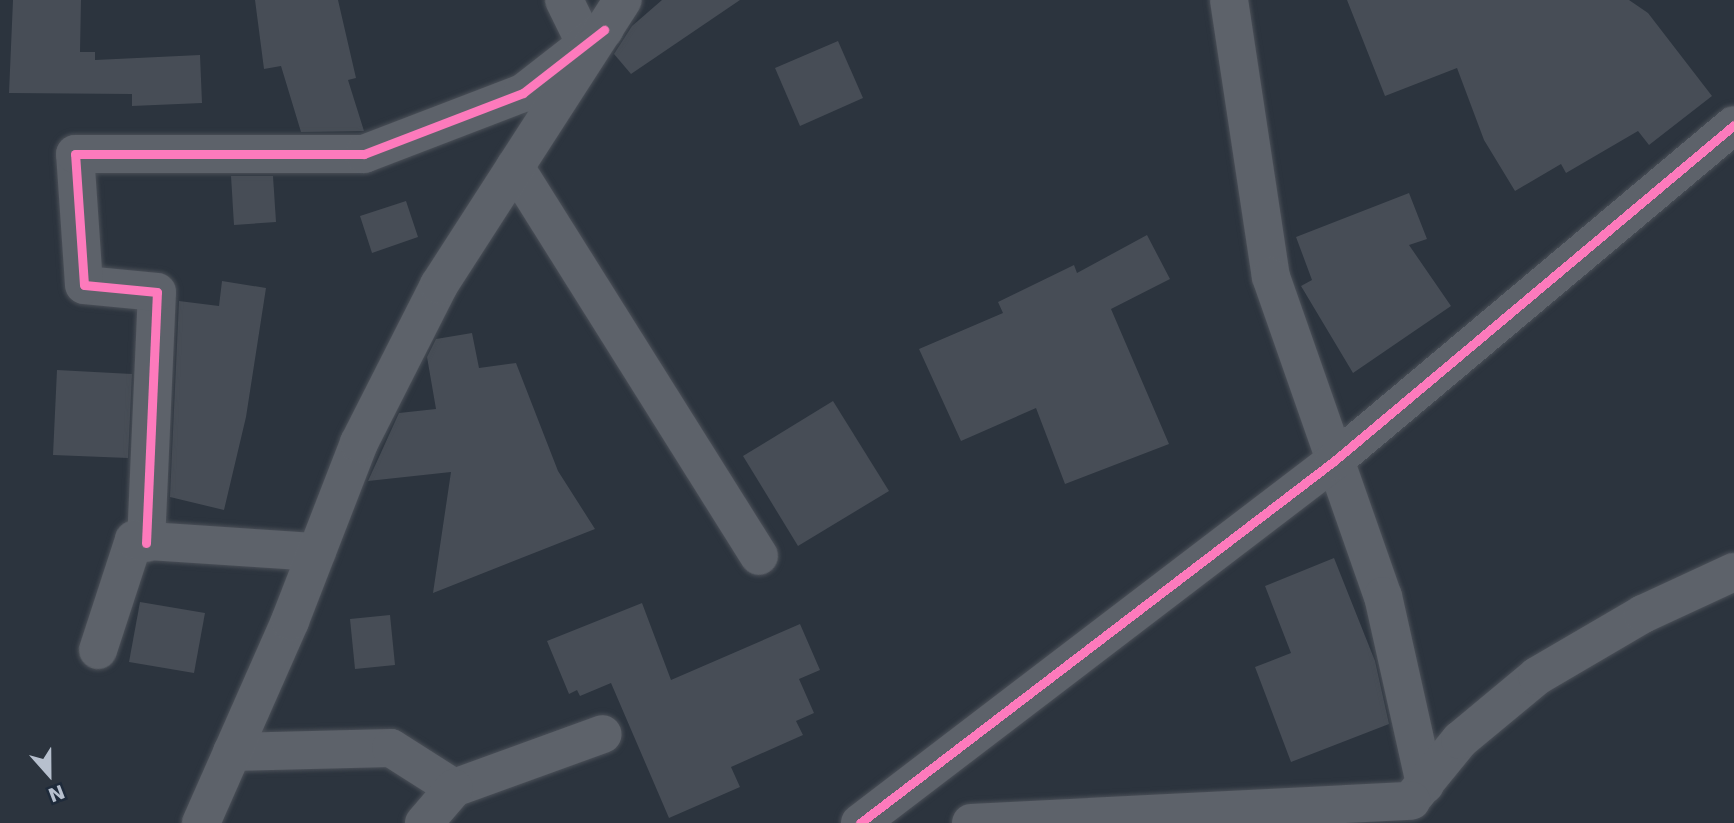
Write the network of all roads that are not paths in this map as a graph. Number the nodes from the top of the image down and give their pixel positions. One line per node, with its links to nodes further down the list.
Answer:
1 (564, 0): 3 (street)
2 (1229, 0): 6 (street)
3 (604, 25): 5 (street); 7 (street)
4 (1734, 125): 6 (street)
5 (515, 167): 8 (street); 9 (street)
6 (1334, 461): 15 (street); 18 (street)
7 (146, 543): 8 (street); 11 (street)
8 (317, 552): 13 (street)
9 (759, 556)
10 (1734, 572): 15 (street)
11 (98, 650)
12 (603, 734): 14 (street)
13 (232, 752): 14 (street); 16 (street)
14 (454, 789): 17 (street)
15 (1409, 803): 19 (street)
16 (201, 823)
17 (424, 823)
18 (860, 823)
19 (971, 823)

